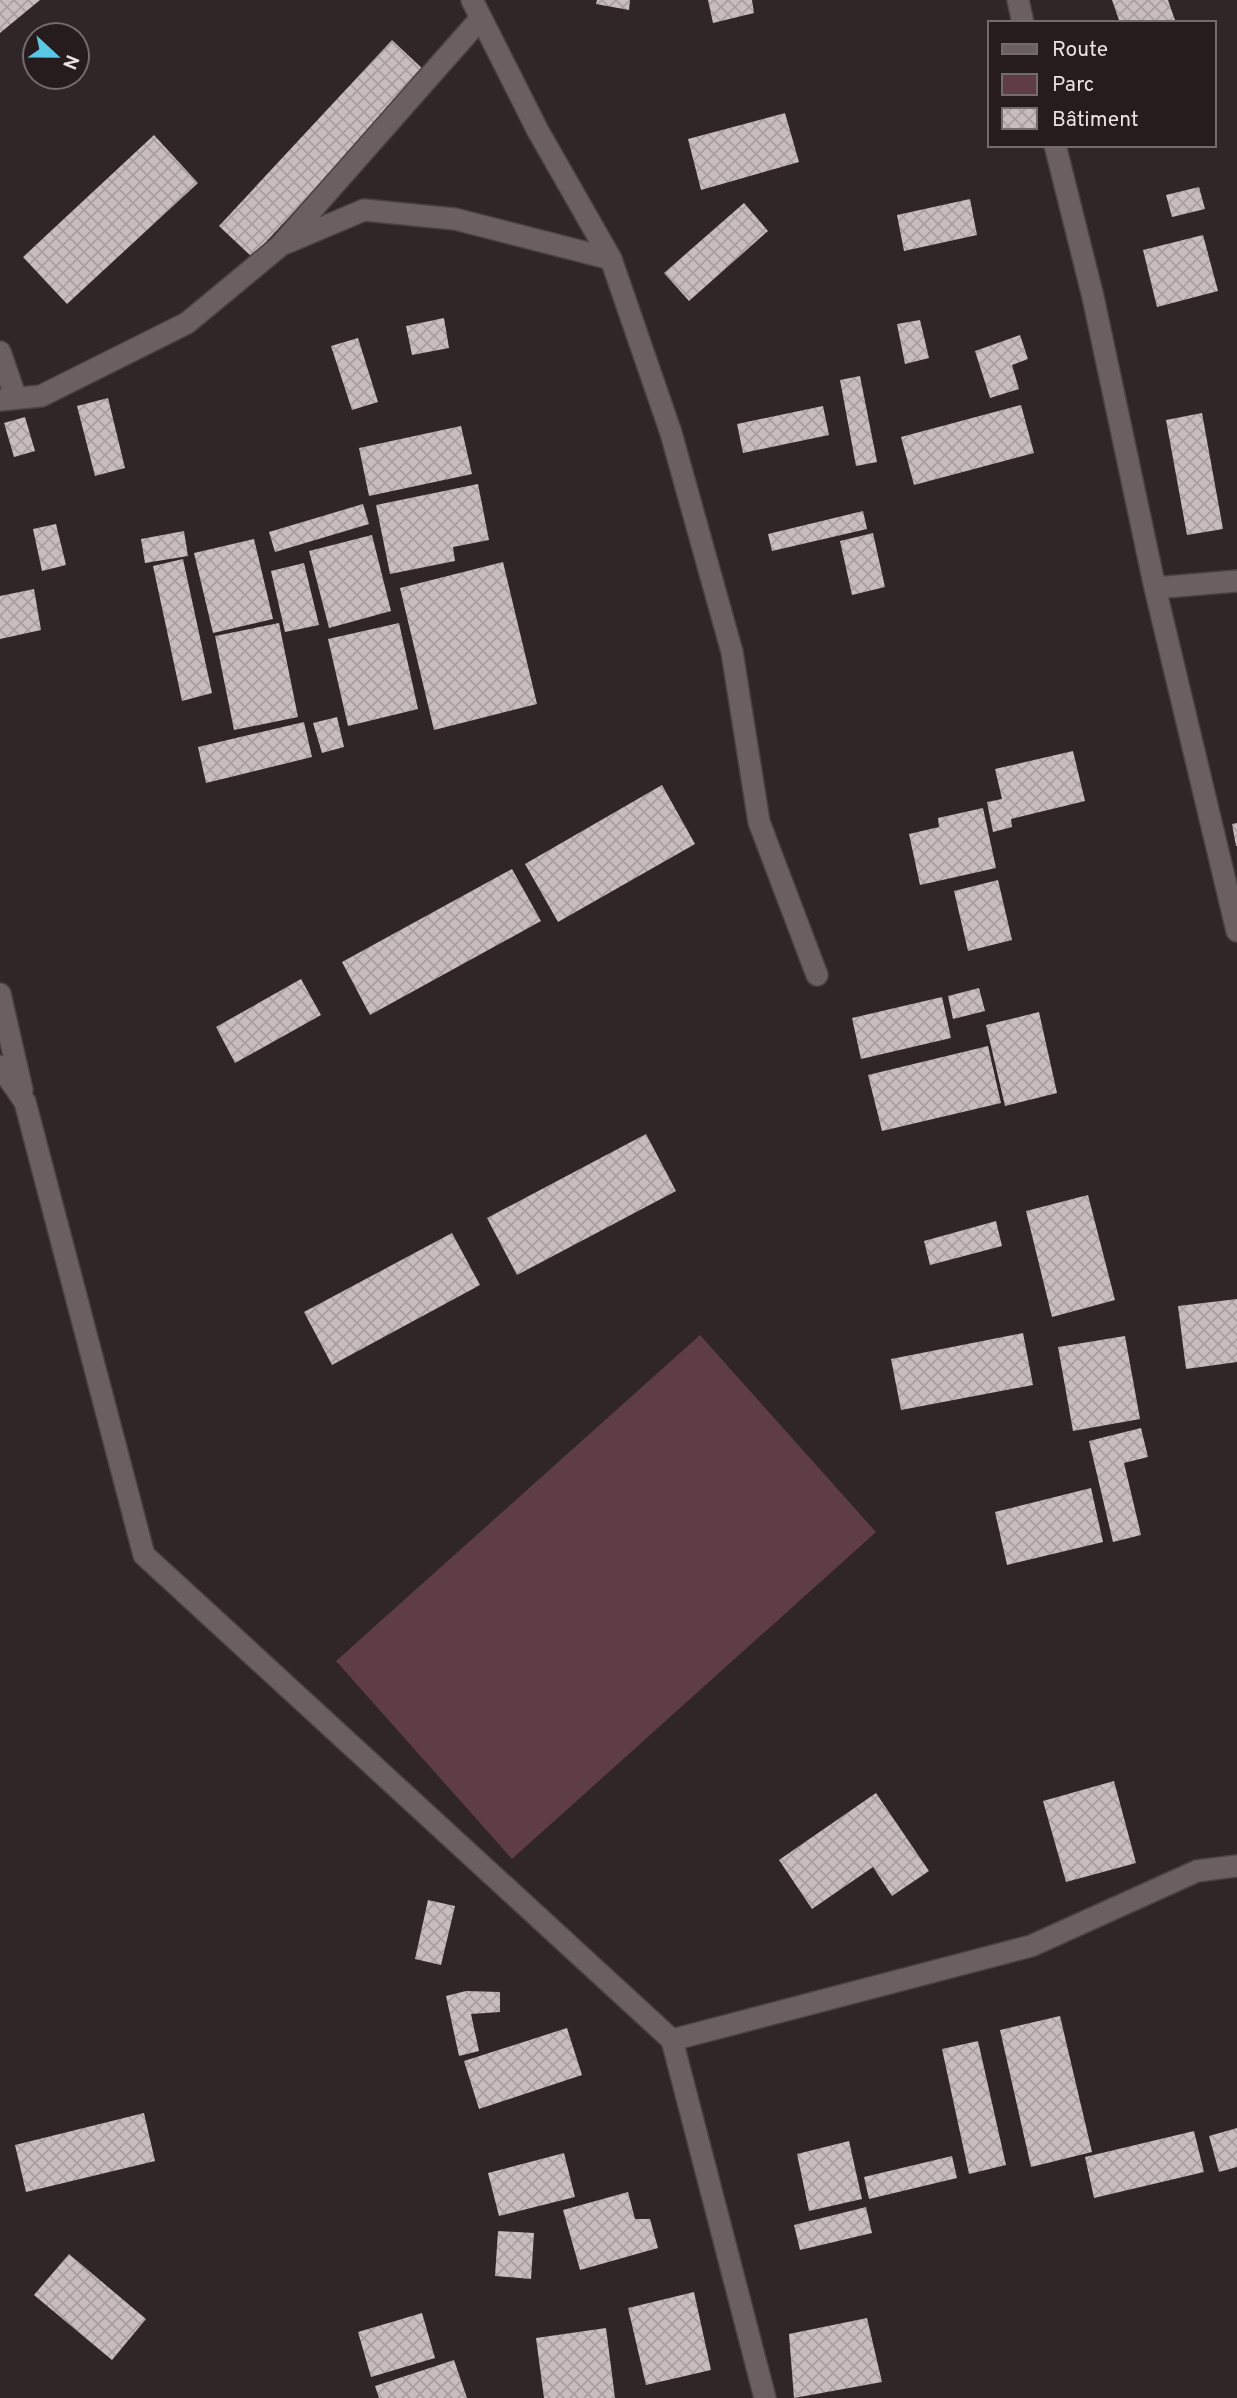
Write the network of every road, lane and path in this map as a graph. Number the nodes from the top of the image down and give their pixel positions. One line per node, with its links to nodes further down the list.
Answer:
1 (1018, 0): 3 (street)
2 (476, 9): 5 (street); 6 (street)
3 (1023, 21)
4 (1056, 147): 10 (street)
5 (280, 246): 6 (street); 8 (street)
6 (611, 260): 12 (street)
7 (0, 352): 8 (street)
8 (8, 399)
9 (1237, 581): 10 (street)
10 (1155, 588): 11 (street)
11 (1237, 931)
12 (817, 975)
13 (0, 994): 15 (street)
14 (0, 1066): 15 (street)
15 (25, 1102): 17 (street)
16 (1237, 1866): 17 (street)
17 (671, 2040): 18 (street)
18 (765, 2398)

